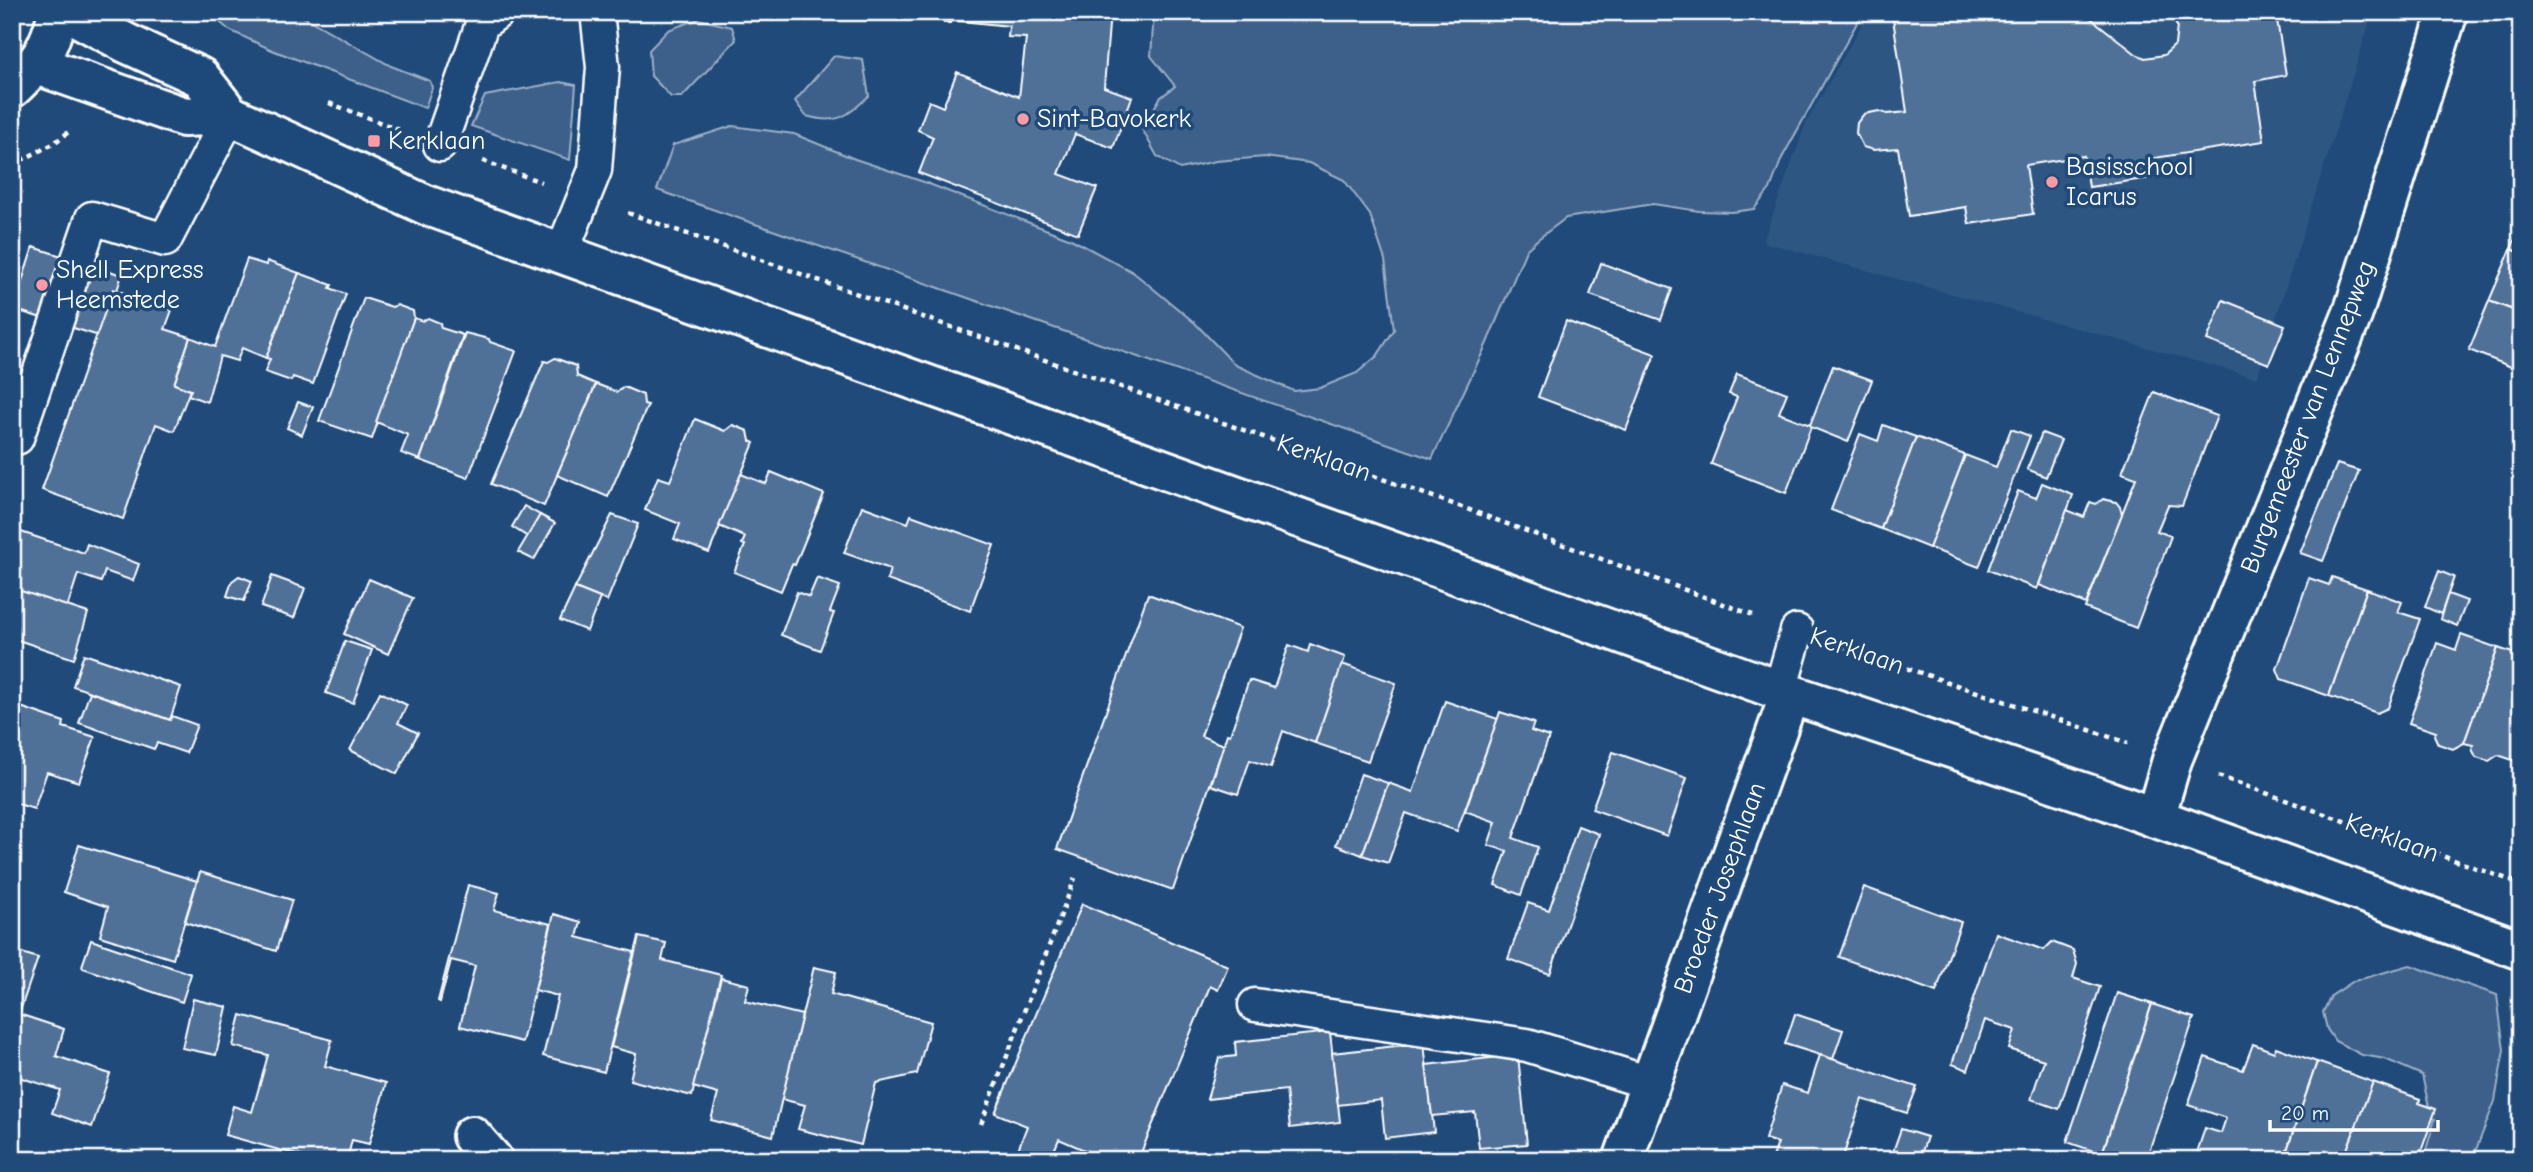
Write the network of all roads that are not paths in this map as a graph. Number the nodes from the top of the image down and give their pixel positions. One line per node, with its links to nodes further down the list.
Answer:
1 (58, 12): 6 (street)
2 (68, 12): 7 (street)
3 (498, 12): 8 (lane)
4 (597, 12): 9 (lane)
5 (2448, 12): 13 (street, Burgemeester van Lennepweg)
6 (24, 76): 7 (street)
7 (230, 115): 9 (street); 10 (lane)
8 (440, 145)
9 (561, 254): 12 (street)
10 (12, 437)
11 (1797, 631): 12 (lane)
12 (1785, 692): 13 (street); 16 (street, Broeder Josephlaan)
13 (2155, 818): 14 (street)
14 (2521, 950)
15 (1255, 1005): 16 (lane)
16 (1650, 1083): 17 (street, Broeder Josephlaan)
17 (1623, 1160)

